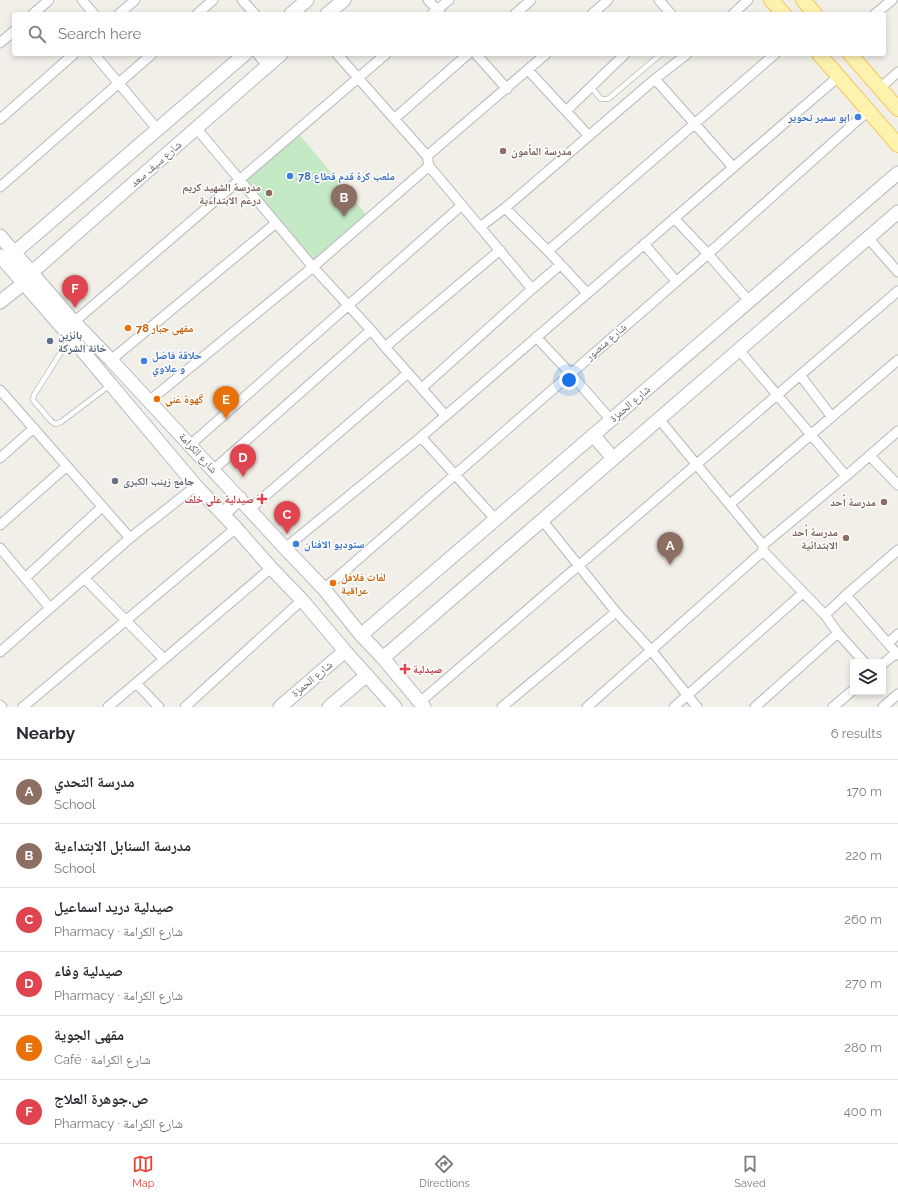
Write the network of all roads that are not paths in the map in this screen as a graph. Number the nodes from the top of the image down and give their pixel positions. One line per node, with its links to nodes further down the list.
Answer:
1 (49, 0): 17 (street)
2 (82, 0): 18 (street)
3 (135, 0): 19 (street)
4 (213, 0): 20 (street)
5 (242, 0): 21 (street)
6 (308, 0): 22 (street)
7 (344, 0): 23 (street)
8 (428, 0): 24 (street)
9 (449, 0): 25 (street)
10 (531, 0): 26 (street)
11 (608, 0): 27 (street)
12 (659, 0): 28 (street)
13 (748, 0): 29 (street)
14 (771, 0): 30 (main road)
15 (803, 0): 31 (main road)
16 (890, 0): 32 (street)
17 (35, 12)
18 (92, 12)
19 (121, 12)
20 (199, 12)
21 (253, 12)
22 (293, 12)
23 (329, 12)
24 (436, 12)
25 (438, 12)
26 (517, 12)
27 (594, 12)
28 (668, 12)
29 (735, 12)
30 (782, 12)
31 (813, 12)
32 (877, 12)
33 (12, 33): 34 (street)
34 (0, 43)
35 (72, 56): 66 (street)
36 (96, 56): 58 (street)
37 (150, 56): 58 (street)
38 (243, 56): 69 (street)
39 (262, 56): 52 (street)
40 (279, 56): 52 (street, شارع سيف سعد)
41 (339, 56): 56 (street)
42 (384, 56): 56 (street)
43 (466, 56): 65 (street)
44 (478, 56): 61 (street)
45 (544, 56): 53 (street)
46 (623, 56): 59 (street)
47 (659, 56): 59 (lane)
48 (685, 56): 57 (street)
49 (773, 56): 67 (street)
50 (821, 56): 55 (main road)
51 (852, 56): 60 (main road)
52 (269, 65): 68 (street, شارع سيف سعد)
53 (528, 70): 61 (street); 63 (street)
54 (898, 72): 60 (street)
55 (838, 77): 64 (main road); 74 (street)
56 (358, 78): 65 (street); 76 (street)
57 (655, 79): 67 (street); 70 (street)
58 (118, 83): 69 (street); 77 (street)
59 (591, 87): 63 (street)
60 (880, 88): 62 (main road)
61 (506, 89): 72 (street)
62 (898, 109)
63 (566, 111): 70 (street)
64 (868, 111): 71 (main road); 89 (street, شارع منصور)
65 (394, 118): 72 (street)
66 (0, 119)
67 (695, 124): 74 (street); 88 (street)
68 (197, 129): 76 (street); 94 (street, شارع سيف سعد)
69 (158, 130): 90 (street)
70 (589, 136): 79 (street)
71 (898, 145)
72 (427, 156): 73 (street)
73 (429, 166): 78 (street); 92 (street)
74 (734, 167): 81 (street)
75 (898, 174): 99 (street, شارع الحمزة)
76 (240, 180): 82 (street); 102 (street)
77 (0, 187)
78 (462, 205): 83 (street); 101 (street)
79 (506, 208): 83 (street); 88 (street)
80 (898, 212): 85 (street)
81 (674, 218): 86 (street); 89 (street)
82 (276, 223): 92 (street); 108 (street)
83 (480, 227): 87 (street)
84 (0, 236): 90 (street, شارع الكرامة)
85 (868, 238): 93 (street); 107 (street)
86 (644, 244): 95 (street); 98 (street)
87 (500, 250): 96 (street); 106 (street)
88 (548, 251): 91 (street)
89 (708, 254): 95 (street, شارع منصور); 99 (street)
90 (5, 260): 94 (street, شارع الكرامة)
91 (560, 265): 96 (street); 98 (street)
92 (313, 267): 101 (street); 117 (street)
93 (898, 272)
94 (27, 278): 100 (street, شارع سيف سعد); 102 (street, شارع الكرامة); 104 (street, شارع الكرامة)
95 (676, 281): 111 (street, شارع منصور)
96 (532, 289): 114 (street)
97 (898, 291): 112 (street)
98 (587, 294): 105 (street)
99 (749, 301): 121 (street, شارع الحمزة)
100 (0, 302)
101 (348, 305): 103 (street); 127 (street)
102 (74, 322): 108 (street, شارع الكرامة)
103 (370, 330): 106 (street); 133 (street)
104 (71, 336): 113 (street, شارع الكرامة); 113 (lane)
105 (536, 337): 111 (street); 118 (street)
106 (385, 348): 110 (street)
107 (739, 350): 116 (street); 120 (street)
108 (111, 360): 117 (street, شارع الكرامة)
109 (898, 360): 119 (street)
110 (408, 373): 114 (street); 141 (street)
111 (570, 373): 121 (street); 134 (street, شارع منصور)
112 (800, 376): 116 (street); 119 (street)
113 (112, 384): 137 (street, شارع الكرامة)
114 (422, 388): 118 (street)
115 (0, 390): 122 (street)
116 (777, 395): 125 (street); 131 (street)
117 (149, 400): 127 (street, شارع الكرامة)
118 (445, 415): 126 (street)
119 (832, 417): 125 (street)
120 (659, 419): 130 (street); 131 (street)
121 (611, 420): 124 (street, شارع الحمزة)
122 (34, 428): 129 (street); 132 (street)
123 (898, 431): 128 (street)
124 (594, 435): 130 (street); 143 (street, شارع الحمزة)
125 (811, 435): 135 (street); 139 (street)
126 (421, 437): 134 (street); 149 (street)
127 (190, 445): 133 (street, شارع الكرامة)
128 (870, 456): 135 (street); 136 (street)
129 (0, 458)
130 (614, 458): 144 (street)
131 (696, 465): 139 (street); 152 (street)
132 (67, 466): 140 (street); 145 (street)
133 (213, 470): 138 (street, شارع الكرامة)
134 (454, 475): 143 (street); 156 (street, شارع منصور)
135 (846, 476): 150 (street)
136 (898, 485)
137 (196, 486): 142 (street, شارع الكرامة); 147 (street)
138 (240, 498): 141 (street, شارع الكرامة); 142 (street)
139 (730, 504): 150 (street)
140 (102, 507): 147 (street); 154 (street)
141 (250, 509): 149 (street, شارع الكرامة)
142 (223, 514): 146 (street, شارع الكرامة)
143 (496, 520): 166 (street, شارع الحمزة)
144 (542, 520): 152 (street); 172 (street)
145 (0, 525)
146 (236, 528): 153 (street, شارع الكرامة); 163 (street)
147 (130, 538): 155 (street)
148 (0, 548): 154 (street)
149 (285, 548): 156 (street, شارع الكرامة)
150 (763, 548): 157 (street); 168 (street)
151 (898, 550): 158 (street)
152 (579, 565): 161 (street); 181 (street)
153 (271, 568): 159 (street, شارع الكرامة); 173 (street)
154 (25, 578): 160 (street)
155 (84, 578): 160 (street); 163 (street)
156 (324, 588): 166 (street, شارع الكرامة)
157 (804, 593): 162 (street); 180 (street)
158 (846, 595): 162 (street); 167 (street)
159 (302, 600): 169 (street, شارع الكرامة); 187 (street)
160 (50, 608): 170 (street)
161 (616, 612): 168 (street); 191 (street)
162 (825, 615): 164 (street)
163 (126, 621): 173 (street); 184 (street)
164 (838, 633): 174 (street); 195 (street)
165 (898, 634): 167 (street)
166 (361, 635): 172 (street, شارع الكرامة)
167 (888, 643): 171 (street)
168 (651, 650): 180 (street); 192 (street)
169 (345, 651): 176 (street, شارع الكرامة); 188 (street, شارع الحمزة)
170 (0, 652)
171 (897, 654): 175 (street)
172 (383, 658): 181 (street, شارع الكرامة)
173 (164, 659): 177 (street)
174 (861, 659)
175 (886, 662)
176 (367, 675): 189 (street); 190 (street, شارع الكرامة)
177 (136, 683): 185 (street); 186 (street)
178 (850, 693): 196 (street)
179 (898, 694): 197 (street)
180 (687, 696): 193 (street); 194 (street)
181 (422, 704)
182 (0, 705): 183 (street)
183 (2, 707)
184 (23, 707)
185 (108, 707)
186 (159, 707)
187 (185, 707)
188 (280, 707)
189 (329, 707)
190 (395, 707)
191 (502, 707)
192 (587, 707)
193 (674, 707)
194 (697, 707)
195 (755, 707)
196 (833, 707)
197 (883, 707)

